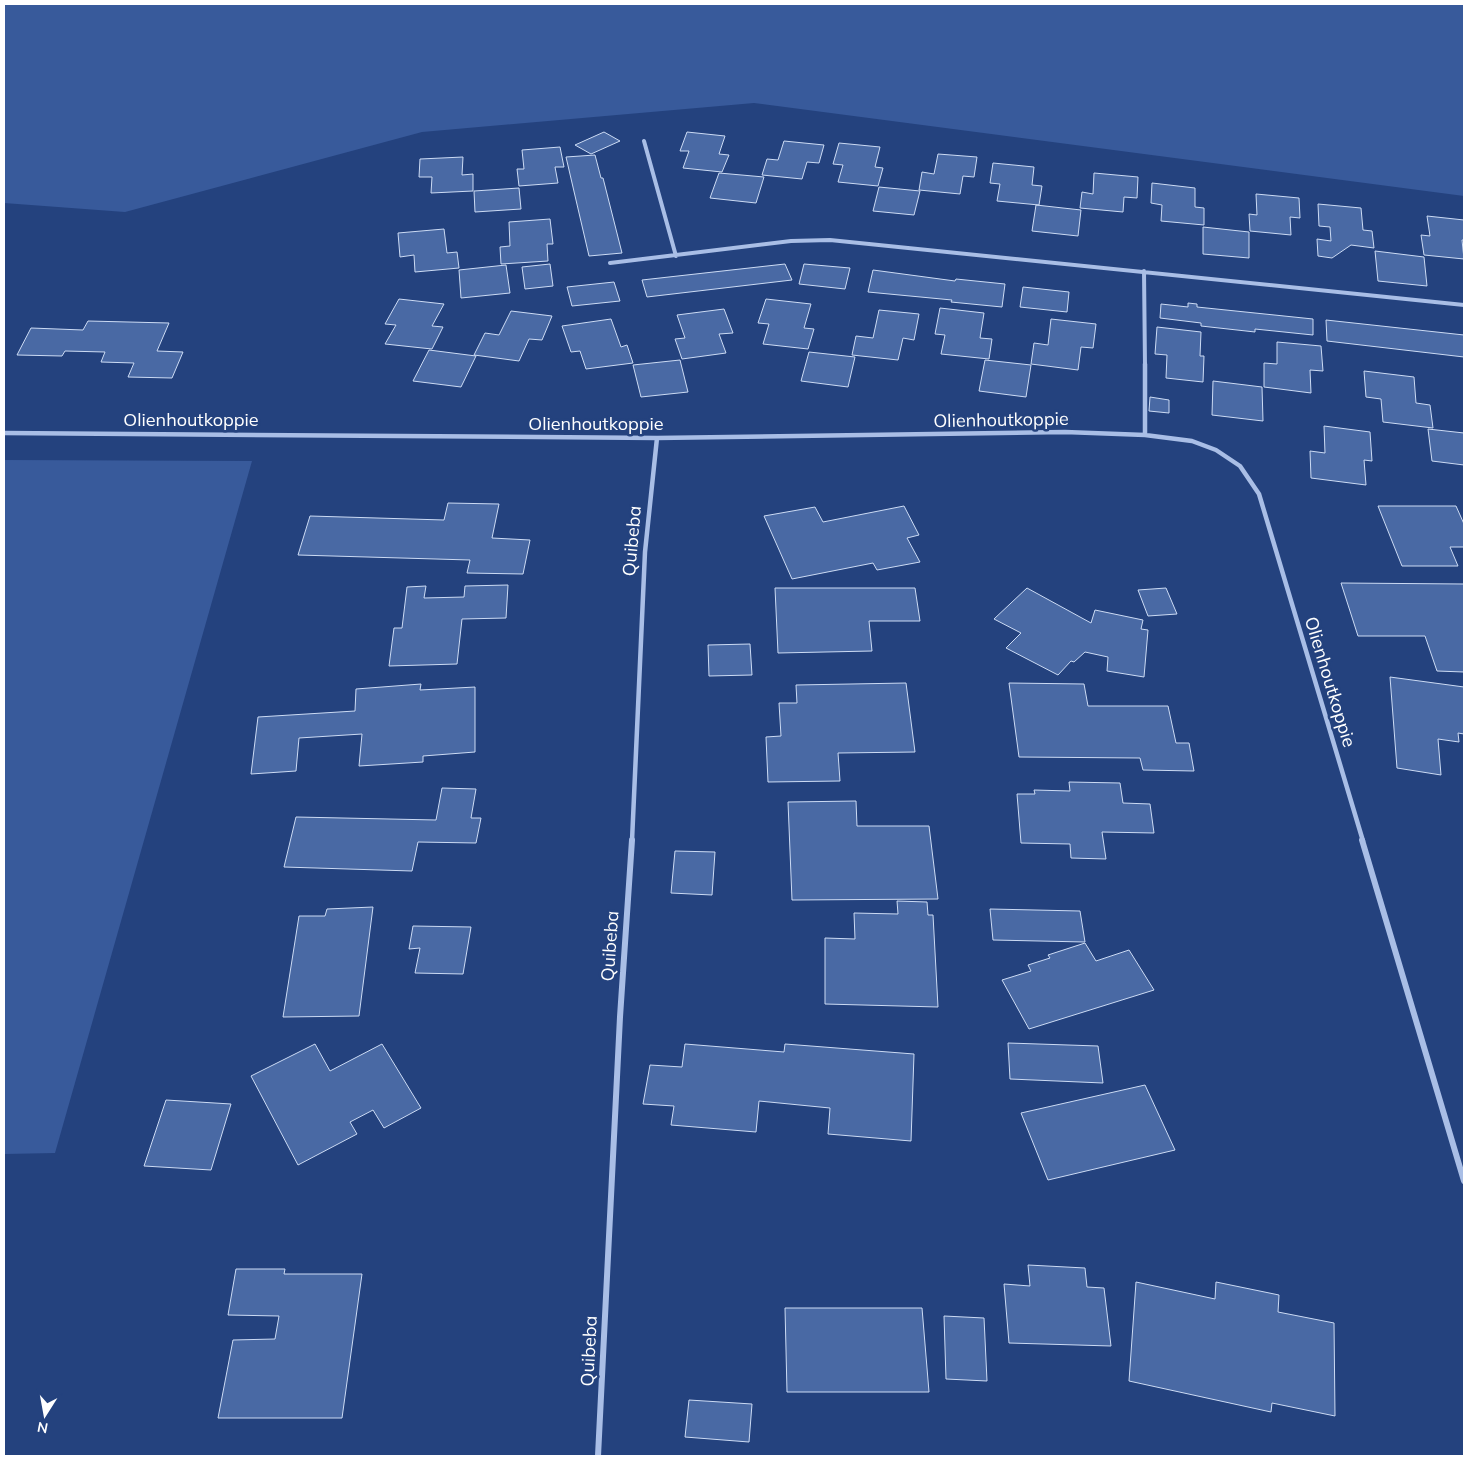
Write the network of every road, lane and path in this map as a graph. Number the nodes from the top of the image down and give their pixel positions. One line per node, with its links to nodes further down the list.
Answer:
1 (644, 141): 2 (street)
2 (676, 256): 3 (street); 4 (street)
3 (610, 263)
4 (1144, 271): 5 (street); 7 (street)
5 (1464, 305)
6 (4, 433): 8 (street, Olienhoutkoppie)
7 (1146, 435): 8 (street, Olienhoutkoppie); 9 (street, Olienhoutkoppie)
8 (657, 438): 10 (street, Quibeba)
9 (1464, 1181)
10 (598, 1456)

